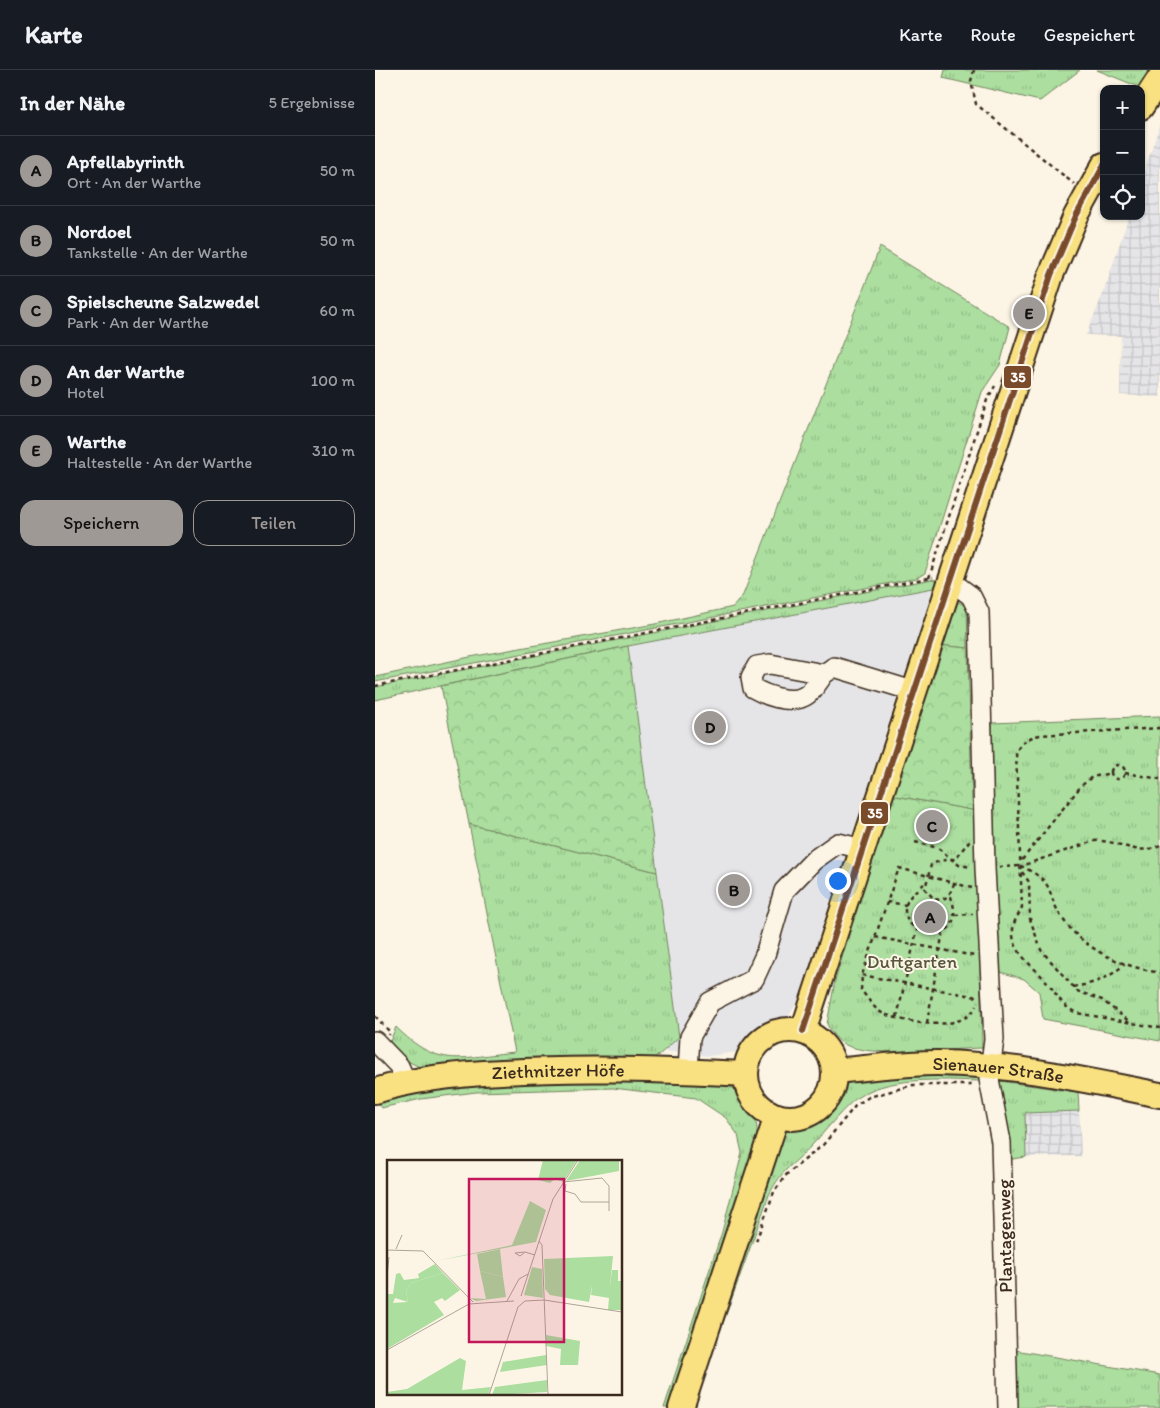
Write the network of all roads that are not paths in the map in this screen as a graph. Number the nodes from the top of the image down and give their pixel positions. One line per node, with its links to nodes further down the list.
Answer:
1 (1100, 172): 2 (main road)
2 (940, 580): 4 (main road); 11 (street, Plantagenweg)
3 (824, 674): 4 (street)
4 (916, 692): 5 (main road)
5 (863, 849): 6 (main road); 9 (street)
6 (803, 1032): 8 (main road); 10 (main road)
7 (375, 1041): 12 (street)
8 (834, 1070): 11 (main road, Sienauer Straße); 15 (main road)
9 (688, 1071): 10 (main road, Ziethnitzer Höfe); 12 (main road, Ziethnitzer Höfe)
10 (746, 1074): 15 (main road)
11 (989, 1075): 14 (main road, Sienauer Straße); 17 (street, Plantagenweg)
12 (406, 1082): 13 (main road, Ziethnitzer Höfe)
13 (375, 1091)
14 (1160, 1095)
15 (777, 1116): 16 (main road)
16 (681, 1408)
17 (1008, 1408)

